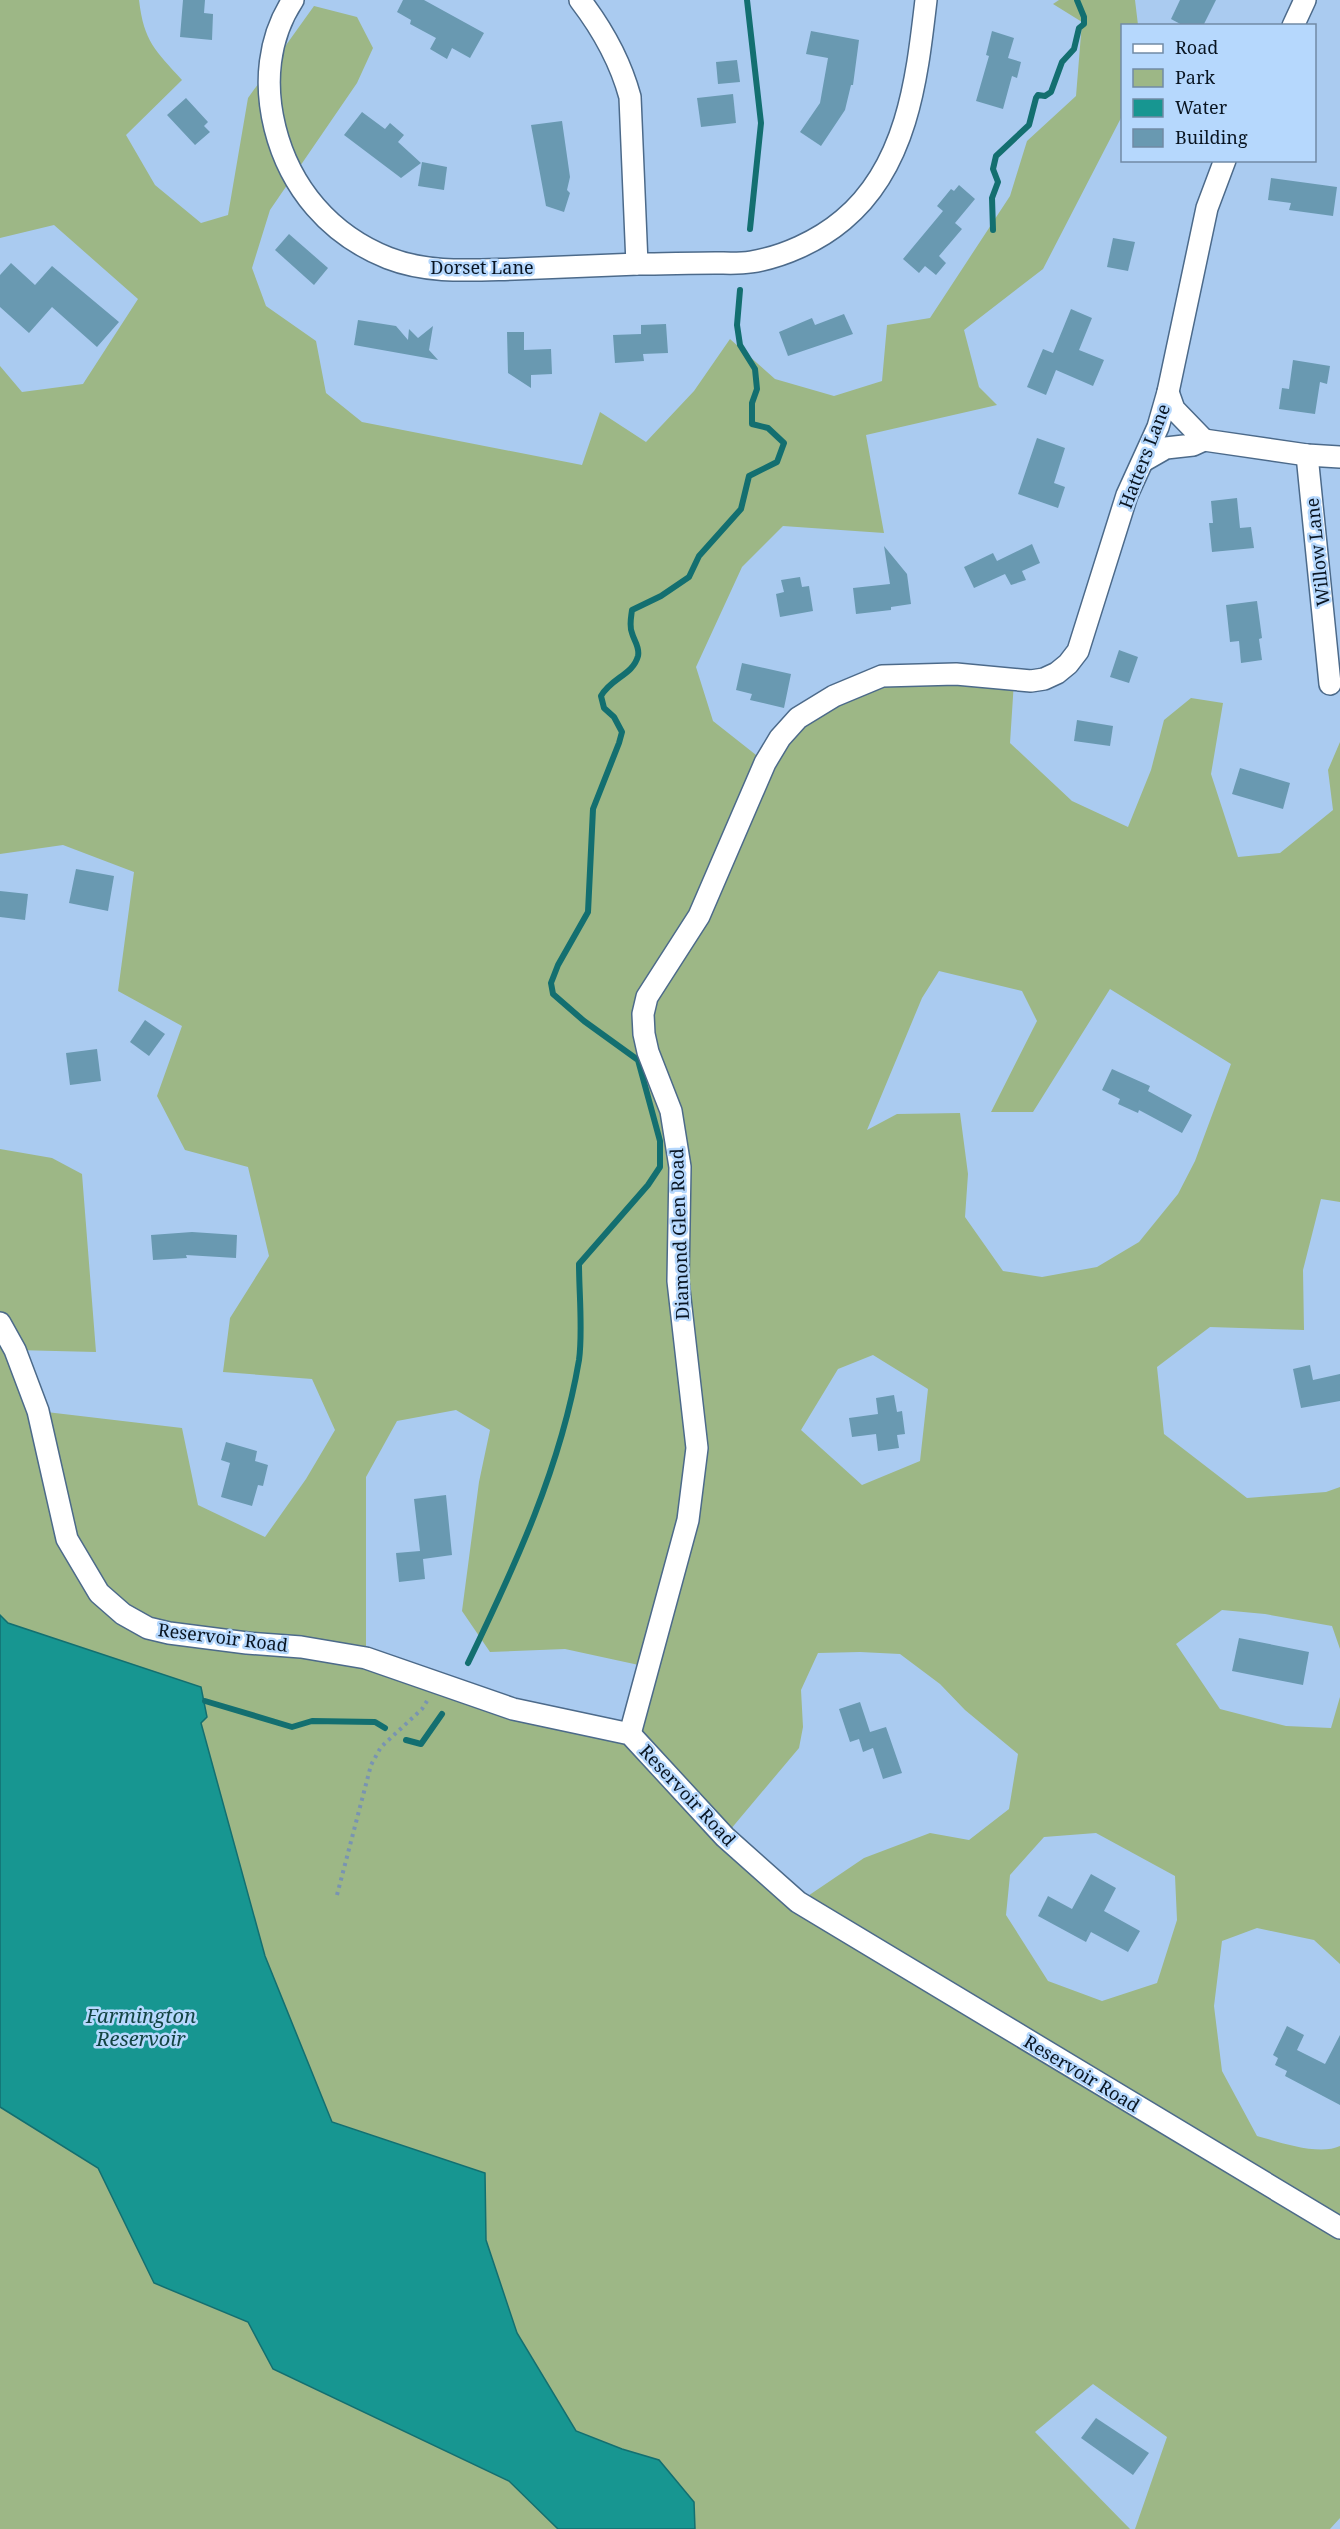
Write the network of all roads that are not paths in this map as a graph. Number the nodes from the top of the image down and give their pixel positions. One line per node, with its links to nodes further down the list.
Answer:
1 (294, 0): 7 (street, Dorset Lane)
2 (580, 0): 7 (street)
3 (927, 0): 7 (street, Dorset Lane)
4 (1305, 0): 5 (street)
5 (1294, 24)
6 (1224, 162): 8 (street, Hatters Lane)
7 (637, 264)
8 (1168, 392): 9 (street); 12 (street, Hatters Lane)
9 (1204, 440): 10 (street); 12 (street)
10 (1307, 455): 11 (street); 14 (street, Willow Lane)
11 (1340, 457)
12 (1145, 460): 13 (street, Hatters Lane)
13 (1057, 673): 16 (street, Diamond Glen Road)
14 (1330, 684)
15 (0, 1323): 16 (street, Reservoir Road)
16 (630, 1734): 17 (street, Reservoir Road)
17 (1340, 2228)

